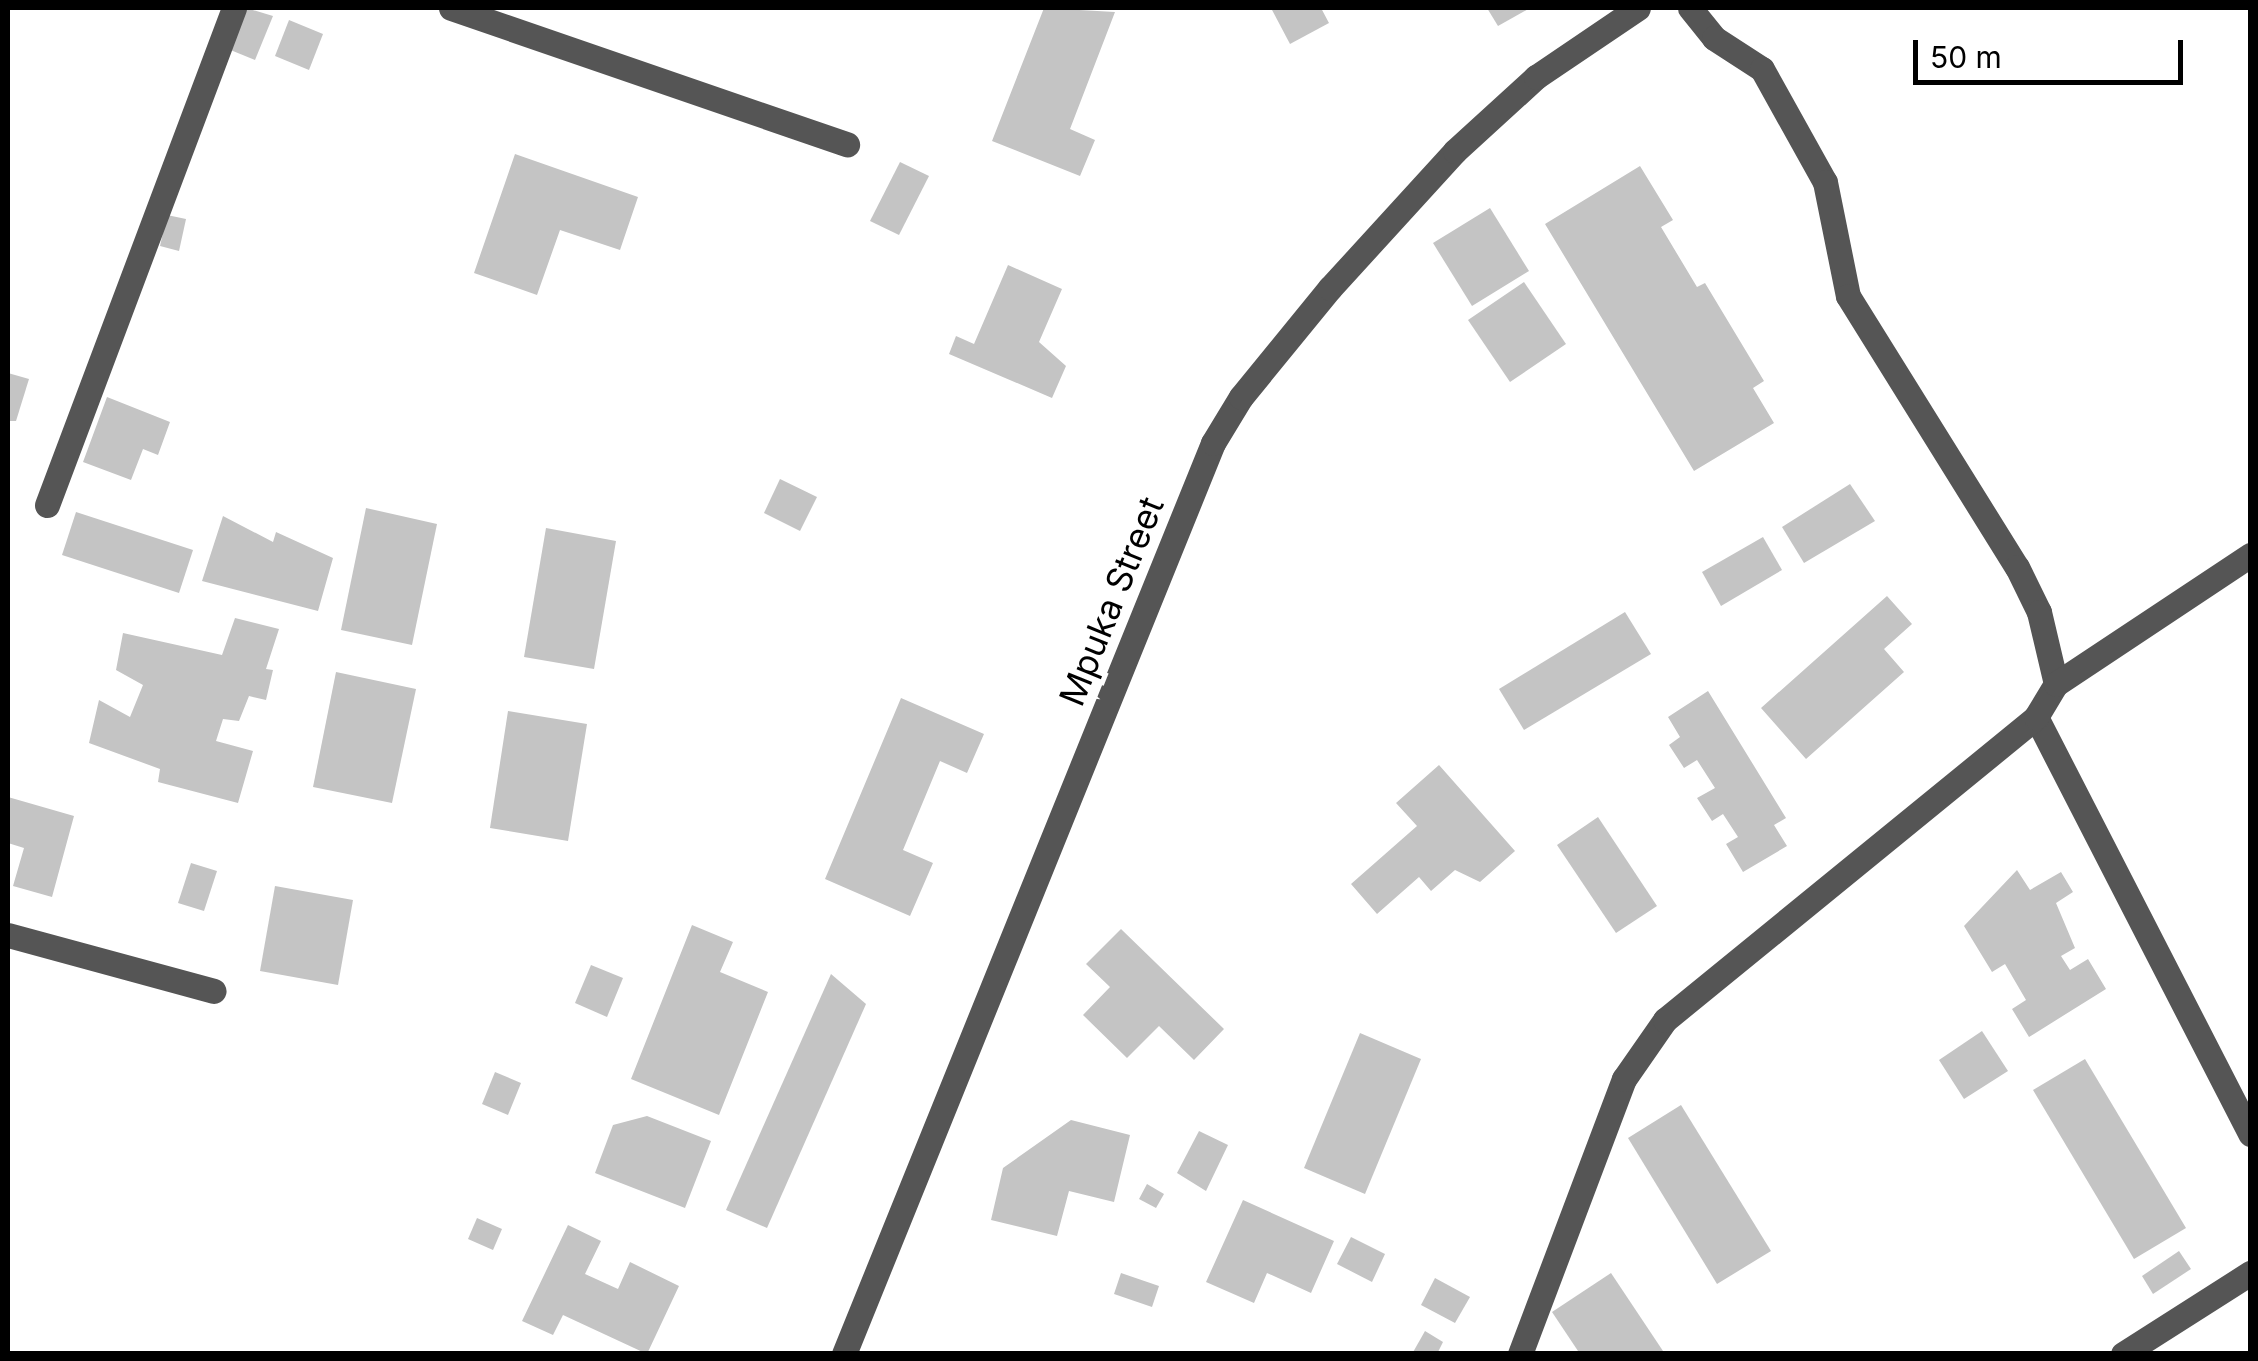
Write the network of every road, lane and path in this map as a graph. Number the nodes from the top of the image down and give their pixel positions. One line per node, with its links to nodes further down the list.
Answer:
1 (234, 8): 6 (street)
2 (451, 8): 5 (street)
3 (1638, 8): 14 (street, Mpuka Street)
4 (1690, 8): 8 (street)
5 (847, 144)
6 (46, 506)
7 (2250, 555): 8 (street)
8 (2056, 684): 9 (street)
9 (2036, 717): 12 (street); 15 (street)
10 (8, 934): 11 (street)
11 (214, 991)
12 (2250, 1134)
13 (2250, 1273): 16 (street)
14 (844, 1354)
15 (1520, 1354)
16 (2122, 1354)

